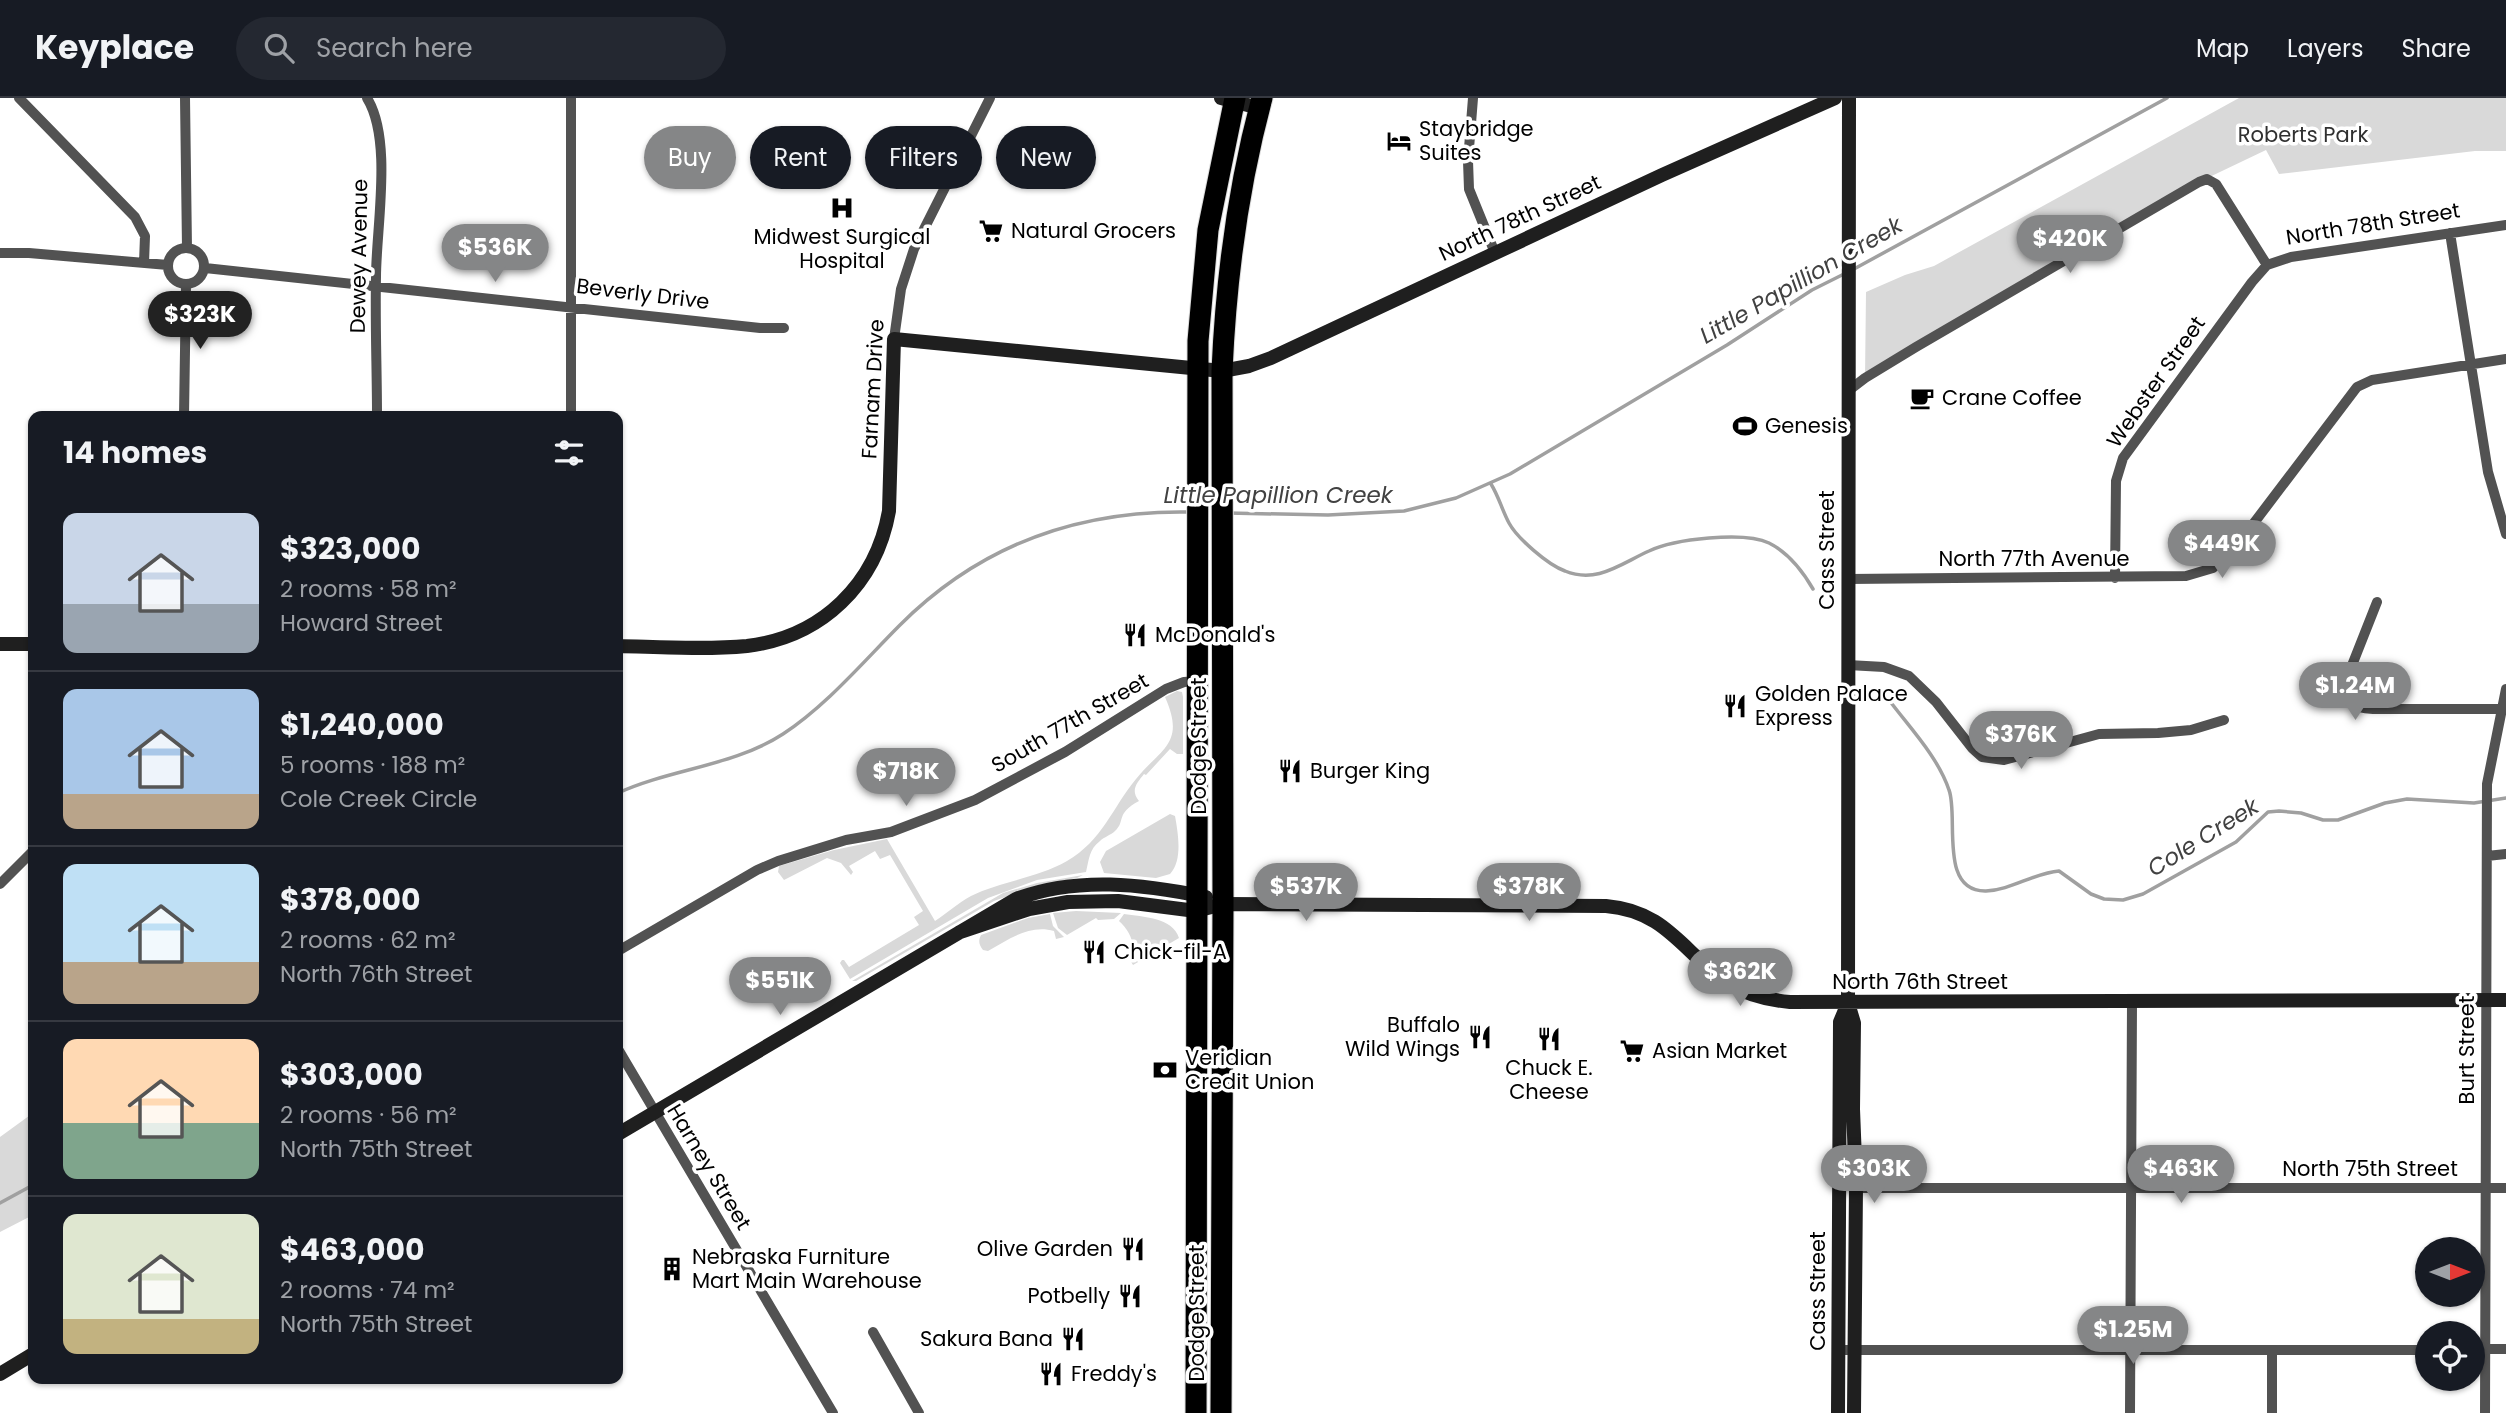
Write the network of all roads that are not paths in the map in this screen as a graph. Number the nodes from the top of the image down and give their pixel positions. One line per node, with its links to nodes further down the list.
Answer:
1 (19, 98): 16 (street)
2 (185, 98): 13 (street)
3 (367, 98): 21 (street, Dewey Avenue)
4 (571, 98): 22 (street)
5 (990, 98): 24 (street, Farnam Drive)
6 (1473, 98): 15 (street)
7 (1835, 98): 15 (main road, North 78th Street)
8 (1849, 98): 29 (main road, Cass Street)
9 (1231, 99): 10 (main road, Dodge Street); 27 (highway, Dodge Street)
10 (1261, 103): 28 (highway, Dodge Street)
11 (2506, 225): 12 (street, North 78th Street)
12 (2450, 233): 18 (street, North 78th Street); 26 (street)
13 (187, 248): 17 (street); 19 (street)
14 (0, 253): 16 (street)
15 (1495, 253): 28 (main road, North 78th Street)
16 (144, 263): 17 (street)
17 (168, 265): 20 (street)
18 (2267, 265): 29 (street, North 78th Street); 34 (street, Webster Street)
19 (205, 268): 20 (street); 21 (street, Beverly Drive)
20 (186, 285): 30 (street)
21 (377, 289): 22 (street, Beverly Drive); 31 (street, Dewey Avenue)
22 (571, 306): 23 (street, Beverly Drive); 32 (street)
23 (784, 328)
24 (894, 339): 27 (main road); 39 (main road, Farnam Drive)
25 (2506, 359): 26 (street, North 77th Avenue)
26 (2470, 364): 33 (street); 34 (street, North 77th Avenue)
27 (1198, 369): 28 (main road); 41 (highway, Dodge Street)
28 (1222, 371): 50 (highway, Dodge Street)
29 (1848, 391): 35 (main road, Cass Street)
30 (184, 411)
31 (377, 411)
32 (572, 411)
33 (2506, 534)
34 (2115, 578): 35 (street, North 77th Avenue)
35 (1848, 579): 40 (main road, Cass Street)
36 (2377, 602): 43 (street)
37 (0, 644): 38 (main road)
38 (28, 644)
39 (623, 646)
40 (1848, 665): 44 (street); 55 (main road, Cass Street)
41 (1197, 681): 49 (highway, Dodge Street); 51 (street, South 77th Street)
42 (2506, 688): 43 (street, Burt Street)
43 (2501, 709): 47 (street, Burt Street)
44 (2224, 720)
45 (2506, 855): 47 (street)
46 (28, 856): 48 (street)
47 (2487, 856): 52 (street, Burt Street)
48 (0, 884)
49 (1196, 903): 50 (main road, North 76th Street); 57 (main road); 75 (highway, Dodge Street)
50 (1223, 904): 55 (main road, North 76th Street); 76 (highway, Dodge Street)
51 (623, 948)
52 (2487, 1000): 53 (main road, North 76th Street); 54 (main road, North 76th Street); 60 (street, Burt Street)
53 (2506, 1000)
54 (2132, 1002): 55 (main road, North 76th Street); 62 (street)
55 (1848, 1003): 59 (main road, Cass Street); 66 (main road, Cass Street)
56 (623, 1058): 57 (street, Harney Street)
57 (654, 1113): 58 (main road); 73 (street, Harney Street)
58 (623, 1131)
59 (1856, 1188): 62 (street, North 75th Street); 67 (main road, Cass Street)
60 (2486, 1188): 61 (street, North 75th Street); 62 (street, North 75th Street); 64 (street, Burt Street)
61 (2506, 1188)
62 (2130, 1189): 68 (street)
63 (873, 1332): 74 (street)
64 (2486, 1349): 65 (street); 81 (street, Burt Street)
65 (2506, 1349)
66 (1839, 1350): 67 (street); 77 (main road, Cass Street)
67 (1855, 1350): 68 (street); 78 (main road, Cass Street)
68 (2130, 1350): 69 (street); 79 (street)
69 (2272, 1350): 70 (street); 80 (street)
70 (2415, 1350)
71 (28, 1357): 72 (main road)
72 (0, 1374)
73 (833, 1413)
74 (919, 1413)
75 (1196, 1413)
76 (1221, 1413)
77 (1838, 1413)
78 (1854, 1413)
79 (2130, 1413)
80 (2272, 1413)
81 (2486, 1413)

